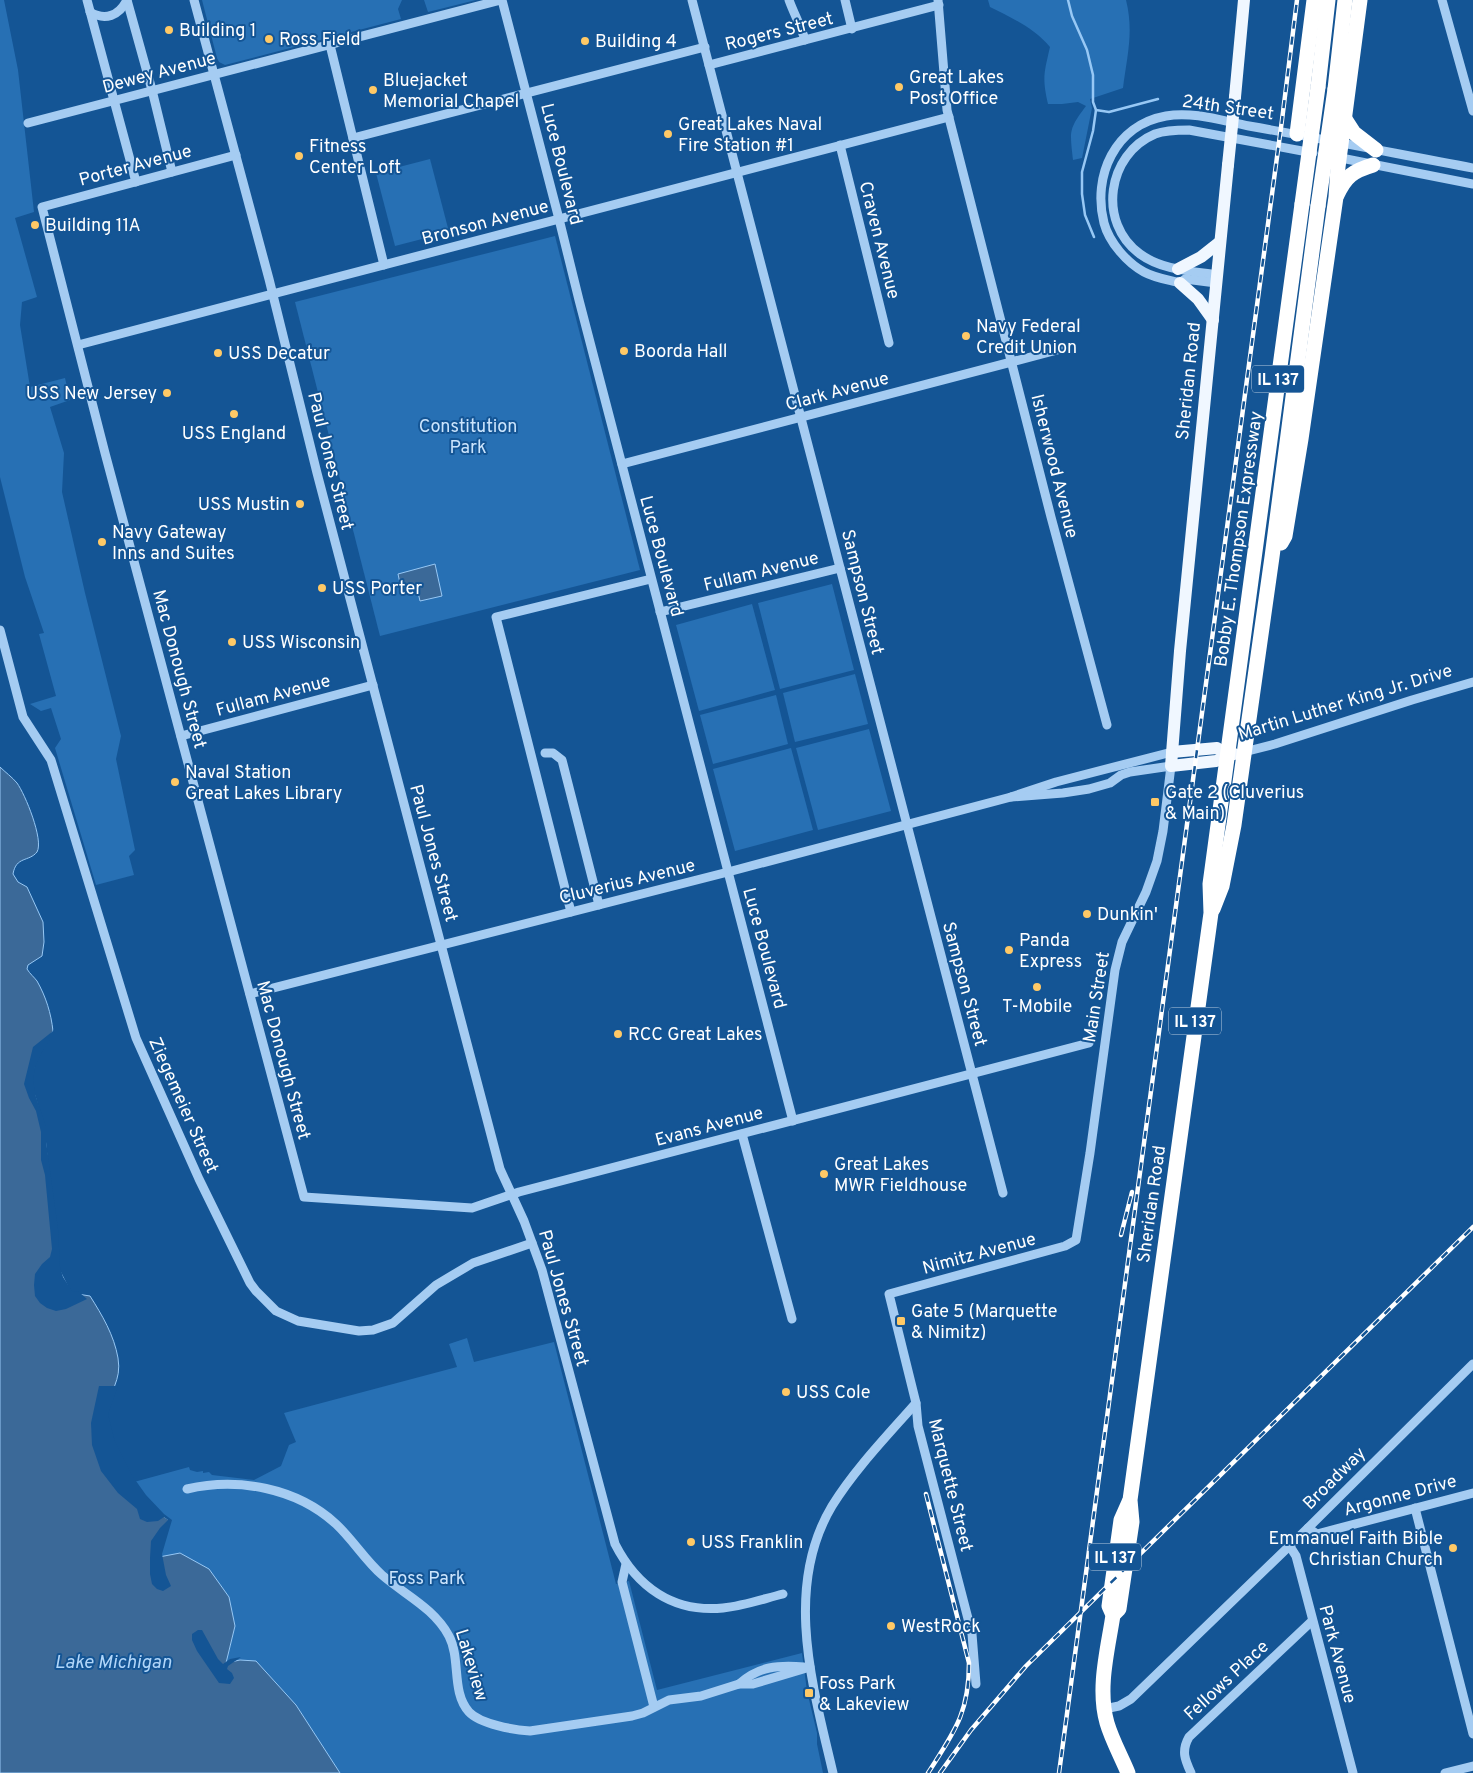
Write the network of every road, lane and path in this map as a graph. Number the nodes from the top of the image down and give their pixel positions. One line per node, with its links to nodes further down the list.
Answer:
1 (87, 0): 15 (street)
2 (127, 0): 15 (street); 22 (street)
3 (194, 0): 21 (street, Paul Jones Street)
4 (502, 0): 18 (street, Dewey Avenue); 23 (street, Luce Boulevard)
5 (692, 0): 19 (street, Sampson Street)
6 (789, 0): 17 (street)
7 (845, 0): 16 (street)
8 (1244, 0): 43 (main road, Sheridan Road, bridge)
9 (1314, 0): 29 (highway)
10 (1328, 0): 68 (highway, Bobby E. Thompson Expressway / IL 137, bridge)
11 (1345, 0): 56 (highway, Bobby E. Thompson Expressway / IL 137, bridge)
12 (1360, 0): 27 (highway)
13 (1442, 0): 25 (street)
14 (938, 3): 16 (street, Rogers Street); 26 (street)
15 (90, 12): 24 (street)
16 (852, 29): 17 (street, Rogers Street)
17 (804, 40): 20 (street, Rogers Street)
18 (330, 45): 21 (street, Dewey Avenue); 30 (street)
19 (705, 47): 20 (street, Sampson Street); 23 (street)
20 (710, 66): 37 (street, Sampson Street)
21 (215, 74): 22 (street, Dewey Avenue); 33 (street, Paul Jones Street)
22 (152, 90): 24 (street, Dewey Avenue); 36 (street)
23 (527, 92): 30 (street); 42 (street, Luce Boulevard)
24 (114, 100): 28 (street, Dewey Avenue); 38 (street)
25 (1473, 111)
26 (949, 117): 31 (street, Bronson Avenue); 53 (street, Isherwood Avenue)
27 (1345, 119): 32 (highway); 34 (highway)
28 (28, 123)
29 (1296, 134): 32 (street, 24th Street); 47 (street, 24th Street)
30 (353, 138): 44 (street)
31 (840, 146): 37 (street, Bronson Avenue); 50 (street, Craven Avenue)
32 (1340, 151): 34 (street, 24th Street); 34 (street, 24th Street); 40 (highway); 45 (street, 24th Street)
33 (236, 155): 36 (street, Porter Avenue); 48 (street, Paul Jones Street)
34 (1374, 157): 35 (street, 24th Street); 39 (street, 24th Street); 40 (highway)
35 (1473, 168)
36 (172, 172): 38 (street, Porter Avenue)
37 (737, 172): 42 (street, Bronson Avenue); 54 (street, Sampson Street)
38 (136, 182): 41 (street, Porter Avenue)
39 (1473, 184)
40 (1336, 197): 56 (highway)
41 (42, 207): 51 (street, Mac Donough Street)
42 (559, 219): 44 (street, Bronson Avenue); 55 (street, Luce Boulevard)
43 (1220, 242): 45 (main road); 46 (main road, Sheridan Road)
44 (384, 265): 48 (street, Bronson Avenue)
45 (1178, 269): 46 (street, 24th Street)
46 (1217, 279): 47 (street, 24th Street); 49 (main road, Sheridan Road)
47 (1180, 283): 49 (main road)
48 (273, 294): 51 (street, Bronson Avenue); 62 (street, Paul Jones Street)
49 (1213, 320): 65 (main road, Sheridan Road)
50 (889, 343)
51 (78, 345): 64 (street, Mac Donough Street)
52 (1061, 350): 53 (street, Clark Avenue)
53 (1012, 362): 54 (street, Clark Avenue); 63 (street, Isherwood Avenue)
54 (801, 417): 55 (street, Clark Avenue); 57 (street, Sampson Street)
55 (622, 464): 58 (street, Luce Boulevard)
56 (1272, 557): 66 (highway, Bobby E. Thompson Expressway / IL 137)
57 (840, 568): 59 (street, Fullam Avenue); 71 (street, Sampson Street)
58 (651, 578): 59 (street, Luce Boulevard); 74 (street)
59 (660, 612): 72 (street, Luce Boulevard)
60 (0, 630): 86 (street, Ziegemeier Street)
61 (1473, 682): 66 (street, Martin Luther King Jr. Drive)
62 (373, 685): 64 (street, Fullam Avenue); 76 (street, Paul Jones Street)
63 (1107, 725)
64 (181, 736): 77 (street, Mac Donough Street)
65 (1172, 752): 68 (main road, Martin Luther King Jr. Drive); 69 (main road, Sheridan Road); 70 (street, Cluverius Avenue)
66 (1244, 752): 68 (main road, Martin Luther King Jr. Drive); 75 (highway, Sheridan Road / IL 137)
67 (545, 753): 73 (street)
68 (1228, 755): 69 (main road, Martin Luther King Jr. Drive); 75 (highway, Sheridan Road / IL 137)
69 (1171, 766): 70 (street, Cluverius Avenue); 85 (street, Main Street)
70 (1011, 797): 71 (street, Cluverius Avenue)
71 (906, 824): 72 (street, Cluverius Avenue); 79 (street, Sampson Street)
72 (728, 872): 73 (street, Cluverius Avenue); 80 (street, Luce Boulevard)
73 (599, 905): 74 (street, Cluverius Avenue)
74 (571, 912): 76 (street, Cluverius Avenue)
75 (1211, 913): 102 (highway, Sheridan Road / IL 137)
76 (441, 945): 77 (street, Cluverius Avenue); 83 (street, Paul Jones Street)
77 (250, 994): 84 (street, Mac Donough Street)
78 (1089, 1043): 79 (street, Evans Avenue)
79 (972, 1074): 80 (street, Evans Avenue); 82 (street, Sampson Street)
80 (793, 1121): 81 (street, Evans Avenue)
81 (742, 1134): 83 (street, Evans Avenue); 88 (street)
82 (1003, 1193)
83 (511, 1195): 84 (street, Evans Avenue); 86 (street, Paul Jones Street)
84 (333, 1199)
85 (1076, 1240): 87 (street, Nimitz Avenue)
86 (532, 1242): 96 (street, Paul Jones Street)
87 (889, 1294): 90 (street, Marquette Street)
88 (792, 1319)
89 (1473, 1364): 94 (street, Broadway)
90 (916, 1402): 99 (street); 100 (street, Marquette Street)
91 (187, 1489): 101 (street, Lakeview)
92 (1473, 1493): 93 (street, Argonne Drive)
93 (1415, 1508): 94 (street, Argonne Drive); 103 (street)
94 (1308, 1528): 95 (street, Broadway)
95 (1290, 1545): 98 (street, Park Avenue); 102 (street, Broadway)
96 (626, 1564): 97 (street, Paul Jones Street); 101 (street)
97 (783, 1594)
98 (1312, 1621): 108 (street, Fellows Place); 109 (street, Park Avenue)
99 (810, 1667): 101 (street, Lakeview); 106 (street)
100 (976, 1684)
101 (654, 1707)
102 (1104, 1709): 107 (highway, Sheridan Road / IL 137)
103 (1473, 1734)
104 (1473, 1766): 105 (street)
105 (1459, 1771): 110 (street)
106 (833, 1773)
107 (1128, 1773)
108 (1191, 1773)
109 (1353, 1773)
110 (1445, 1773)

